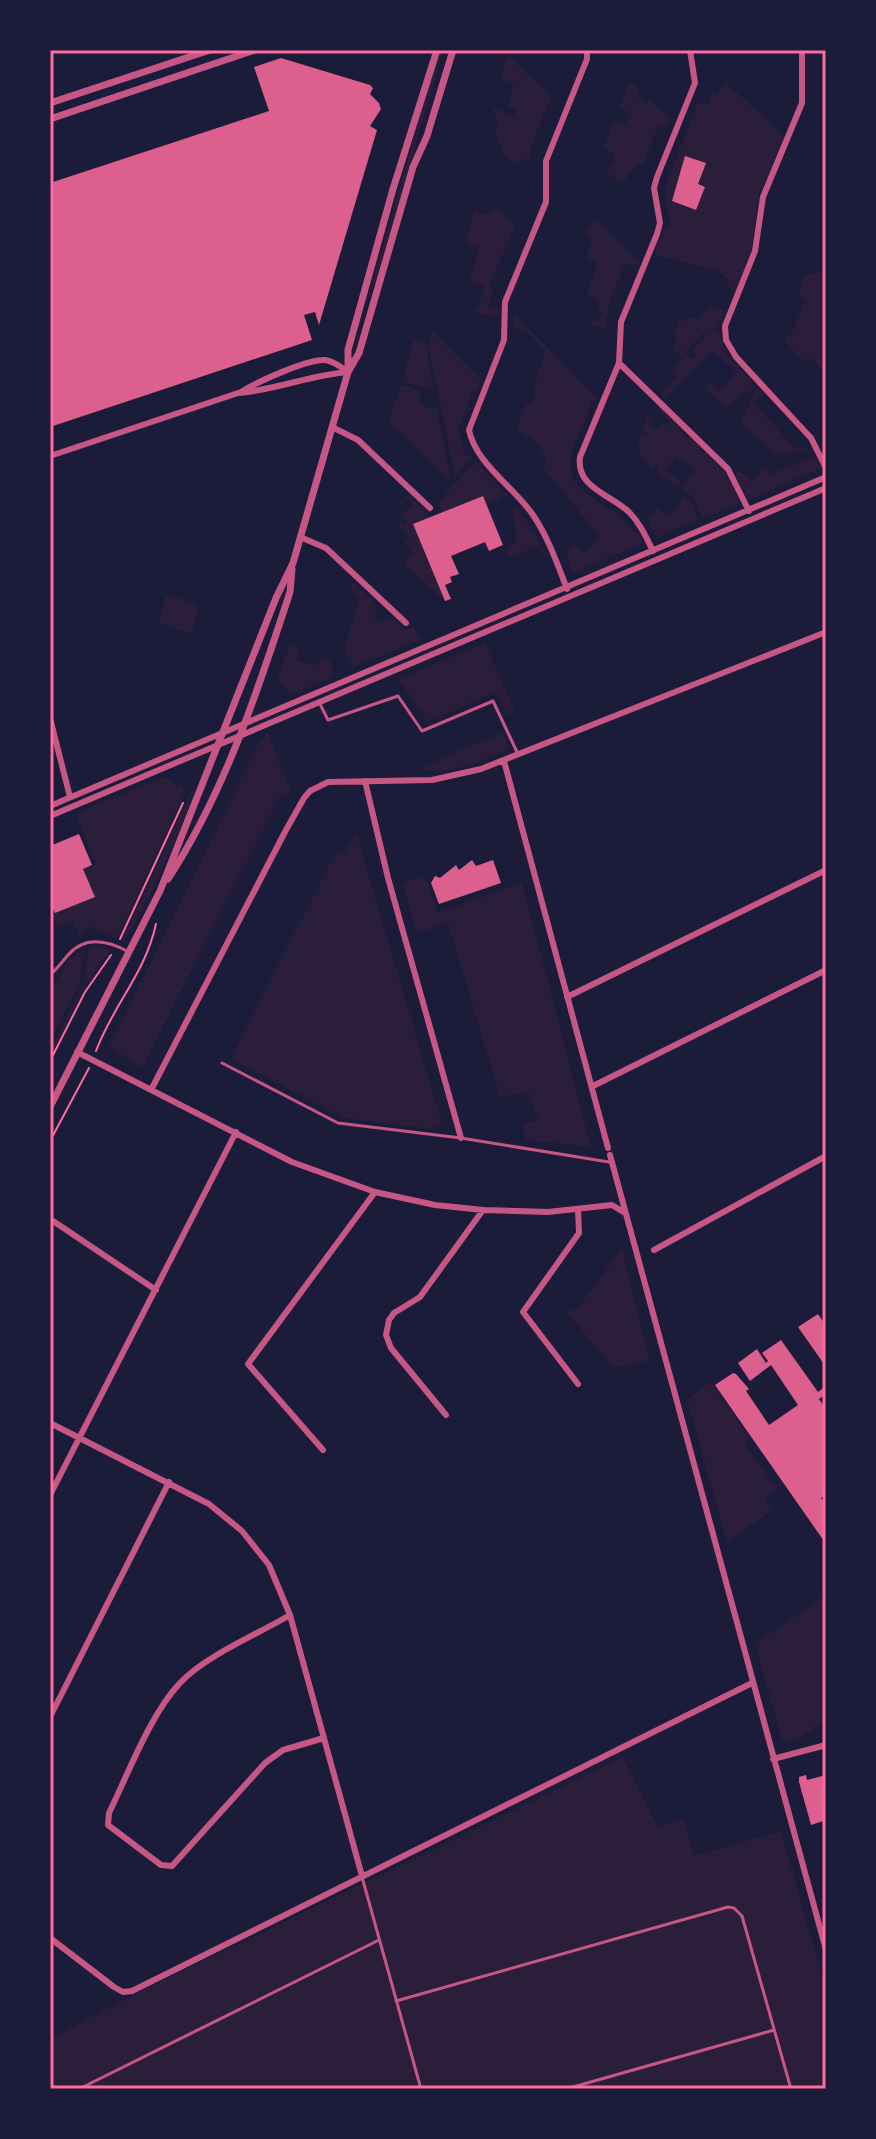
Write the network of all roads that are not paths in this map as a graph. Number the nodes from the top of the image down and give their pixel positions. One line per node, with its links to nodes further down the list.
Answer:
1 (210, 50): 8 (street)
2 (255, 50): 9 (street)
3 (437, 50): 11 (street)
4 (453, 50): 11 (street)
5 (587, 50): 23 (street)
6 (690, 50): 10 (street)
7 (802, 50): 15 (street)
8 (50, 103)
9 (50, 119)
10 (619, 363): 19 (street); 21 (street)
11 (348, 372): 12 (street); 12 (street); 13 (street)
12 (238, 393): 14 (street)
13 (332, 427): 18 (street); 20 (street)
14 (50, 456)
15 (826, 468)
16 (826, 477): 19 (street)
17 (826, 488): 24 (street)
18 (430, 508)
19 (749, 511): 21 (street)
20 (300, 537): 22 (street); 25 (street)
21 (653, 551): 23 (street)
22 (293, 563): 29 (street); 30 (street)
23 (566, 587): 24 (street); 29 (street)
24 (570, 596): 27 (street)
25 (406, 623)
26 (826, 632): 33 (street)
27 (319, 701): 31 (street); 33 (lane)
28 (50, 718): 36 (street)
29 (244, 724): 30 (street); 31 (street)
30 (225, 732): 32 (street); 36 (street)
31 (239, 736): 32 (street); 40 (street)
32 (220, 744): 38 (street); 40 (street)
33 (518, 755): 34 (street)
34 (504, 761): 35 (street); 44 (street)
35 (365, 781): 48 (street); 51 (street)
36 (70, 797): 37 (street)
37 (50, 806)
38 (50, 816)
39 (826, 870): 44 (street)
40 (160, 891): 41 (street)
41 (129, 952): 43 (lane); 45 (street)
42 (826, 970): 47 (street)
43 (50, 975)
44 (567, 997): 47 (street)
45 (77, 1052): 48 (street); 49 (street)
46 (222, 1063): 51 (lane)
47 (593, 1086): 52 (street)
48 (151, 1090): 50 (street)
49 (50, 1107)
50 (236, 1132): 54 (street); 60 (street)
51 (461, 1138): 52 (lane)
52 (610, 1155): 57 (street)
53 (826, 1156): 59 (street)
54 (375, 1192): 56 (street); 65 (street)
55 (578, 1209): 56 (street); 57 (street); 61 (street)
56 (483, 1210): 62 (street)
57 (625, 1213): 69 (street)
58 (53, 1221): 60 (street)
59 (654, 1250)
60 (156, 1290): 64 (street)
61 (578, 1384)
62 (446, 1415)
63 (50, 1423): 64 (street)
64 (78, 1438): 66 (street); 67 (street)
65 (323, 1450)
66 (169, 1482): 68 (street); 70 (street)
67 (50, 1495)
68 (290, 1615): 71 (street); 71 (street)
69 (752, 1683): 73 (street); 74 (street)
70 (50, 1717)
71 (324, 1738): 74 (street)
72 (826, 1745): 73 (street)
73 (773, 1759): 77 (street)
74 (362, 1876): 75 (street); 76 (lane)
75 (50, 1938)
76 (379, 1940): 78 (lane); 80 (lane)
77 (826, 1950)
78 (396, 2001): 79 (lane); 81 (lane)
79 (774, 2029): 82 (lane); 83 (lane)
80 (79, 2089)
81 (421, 2089)
82 (566, 2089)
83 (791, 2089)

